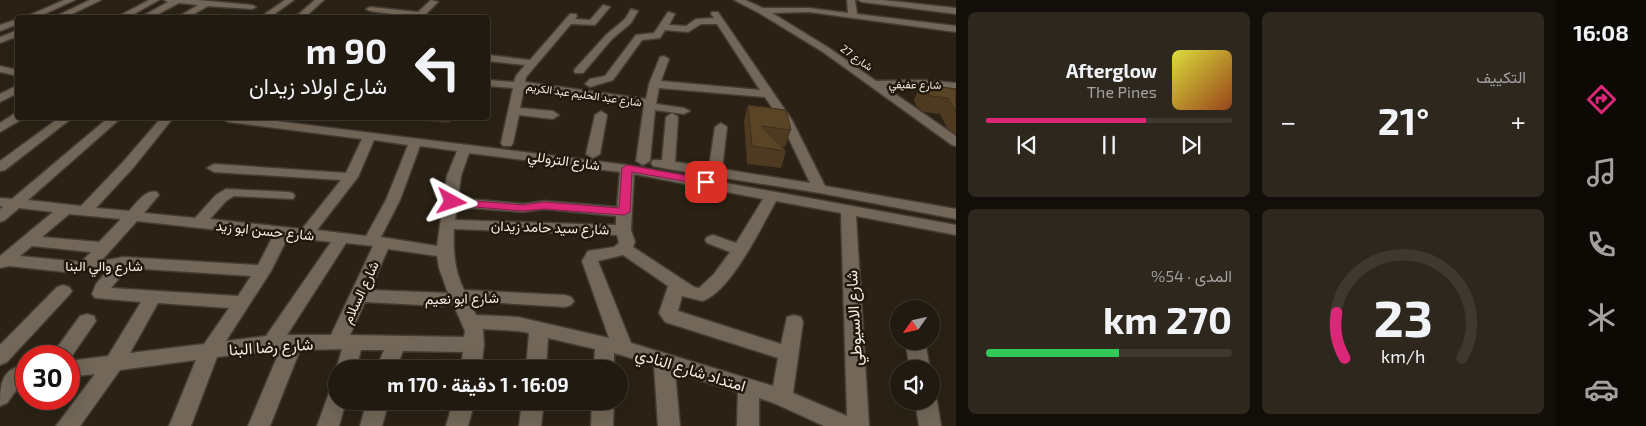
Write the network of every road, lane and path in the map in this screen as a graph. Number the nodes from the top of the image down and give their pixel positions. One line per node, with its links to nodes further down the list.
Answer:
1 (71, 0): 24 (street)
2 (97, 0): 25 (street)
3 (154, 0): 26 (street)
4 (168, 0): 9 (street)
5 (290, 0): 29 (street)
6 (320, 0): 30 (street)
7 (862, 0): 21 (street)
8 (946, 0): 21 (street)
9 (177, 1): 10 (street); 27 (street)
10 (205, 2): 13 (street); 28 (street)
11 (434, 2): 32 (street)
12 (743, 2): 14 (street); 20 (street, شارع 27)
13 (240, 4): 15 (street); 22 (street)
14 (796, 4): 17 (street); 20 (street)
15 (252, 7)
16 (606, 7): 44 (street)
17 (852, 8): 33 (street); 37 (street)
18 (370, 10): 31 (street)
19 (634, 11): 38 (street)
20 (762, 11): 53 (street, شارع 27)
21 (954, 11): 33 (street)
22 (229, 14)
23 (671, 14): 35 (street)
24 (34, 15)
25 (63, 15)
26 (125, 15)
27 (150, 15)
28 (185, 15)
29 (268, 15)
30 (302, 15)
31 (411, 15)
32 (420, 15)
33 (956, 21)
34 (15, 22): 36 (street)
35 (663, 27): 40 (street); 58 (street)
36 (0, 28)
37 (956, 29)
38 (616, 31): 40 (street); 46 (street)
39 (15, 34): 41 (street)
40 (641, 36): 51 (street)
41 (0, 40)
42 (490, 58): 44 (street)
43 (664, 59): 52 (street)
44 (531, 63): 54 (street)
45 (0, 68): 47 (street)
46 (579, 71)
47 (15, 74)
48 (15, 74): 49 (street)
49 (0, 78)
50 (490, 83): 54 (street, شارع عبد الحليم عبد الكريم)
51 (590, 84)
52 (654, 84): 58 (street); 60 (street)
53 (874, 84): 55 (street, شارع عفيفي); 75 (street, شارع 27)
54 (519, 85): 56 (street, شارع عبد الحليم عبد الكريم); 61 (street)
55 (956, 86)
56 (558, 89): 60 (street, شارع عبد الحليم عبد الكريم); 61 (street)
57 (15, 90): 59 (street)
58 (770, 94): 86 (street)
59 (0, 99)
60 (650, 105): 62 (street, شارع عبد الحليم عبد الكريم); 79 (street)
61 (515, 111): 76 (street)
62 (684, 111)
63 (601, 115): 78 (street)
64 (672, 117): 80 (street)
65 (15, 119): 72 (street)
66 (63, 120): 81 (street)
67 (113, 120): 92 (street)
68 (165, 120): 95 (street)
69 (244, 120): 73 (street, شارع التروللي)
70 (312, 120): 76 (street, شارع التروللي)
71 (720, 127): 84 (street)
72 (0, 128)
73 (370, 136): 74 (street, شارع التروللي); 85 (street)
74 (416, 141): 77 (street, شارع التروللي); 109 (street, شارع السلام)
75 (956, 142)
76 (507, 143): 78 (street, شارع التروللي)
77 (465, 147): 83 (street, شارع التروللي); 91 (street)
78 (593, 154): 79 (street, شارع التروللي)
79 (643, 161): 80 (street, شارع التروللي)
80 (668, 165): 84 (street, شارع التروللي)
81 (0, 168)
82 (214, 168): 85 (street)
83 (627, 168): 88 (street, شارع التروللي); 96 (street)
84 (715, 172): 86 (street, شارع التروللي)
85 (351, 178): 105 (street)
86 (811, 192): 88 (street, شارع التروللي); 94 (street, شارع التروللي); 97 (street, شارع التروللي)
87 (152, 195): 98 (street)
88 (772, 195): 112 (street)
89 (288, 196): 100 (street)
90 (0, 202): 92 (street, شارع حسن ابو زيد)
91 (452, 202): 96 (street); 101 (street)
92 (18, 203): 93 (street, شارع حسن ابو زيد); 99 (street)
93 (66, 208): 95 (street, شارع حسن ابو زيد); 108 (street)
94 (848, 209): 103 (street, شارع التروللي); 169 (street, شارع الاسيوطي)
95 (85, 210): 98 (street, شارع حسن ابو زيد)
96 (624, 212): 102 (street)
97 (956, 214)
98 (134, 215): 100 (street, شارع حسن ابو زيد); 110 (street)
99 (0, 218)
100 (199, 223): 104 (street, شارع حسن ابو زيد)
101 (447, 224): 102 (street, شارع سيد حامد زيدان); 113 (street)
102 (623, 230): 111 (street)
103 (956, 230)
104 (283, 232): 105 (street, شارع حسن ابو زيد); 117 (street)
105 (305, 234): 106 (street, شارع حسن ابو زيد)
106 (341, 238): 109 (street, شارع حسن ابو زيد); 131 (street)
107 (713, 240): 112 (street)
108 (27, 241): 110 (street); 114 (street)
109 (377, 242): 113 (street, شارع حسن ابو زيد); 120 (street, شارع السلام)
110 (104, 248): 116 (street)
111 (624, 248): 118 (street); 135 (street)
112 (740, 250): 118 (street)
113 (446, 252): 122 (street)
114 (2, 262): 116 (street, شارع والي البنا)
115 (124, 262): 116 (street, شارع والي البنا); 117 (street, شارع والي البنا); 121 (street)
116 (86, 267)
117 (262, 272): 124 (street)
118 (677, 285): 137 (street)
119 (63, 291): 138 (street)
120 (358, 295): 122 (street, شارع ابو نعيم); 130 (street, شارع السلام)
121 (153, 297): 124 (street); 145 (street)
122 (459, 297): 123 (street, شارع ابو نعيم); 126 (street)
123 (565, 301)
124 (241, 302): 136 (street)
125 (87, 321): 133 (street)
126 (472, 322): 128 (street, امتداد شارع النادي); 134 (street)
127 (794, 322): 137 (street)
128 (539, 328): 135 (street, امتداد شارع النادي); 142 (street)
129 (293, 342): 130 (street, شارع رضا البنا); 131 (street, شارع رضا البنا); 160 (street)
130 (345, 342): 132 (street, شارع رضا البنا); 139 (street, شارع السلام)
131 (272, 343): 136 (street, شارع رضا البنا)
132 (396, 344): 134 (street, شارع رضا البنا); 140 (street)
133 (69, 345)
134 (474, 346): 141 (street)
135 (614, 346): 143 (street); 144 (street, امتداد شارع النادي)
136 (210, 351): 145 (street, شارع رضا البنا); 159 (street)
137 (788, 354): 150 (street)
138 (0, 358)
139 (346, 360)
140 (390, 360)
141 (472, 360)
142 (537, 360)
143 (608, 360)
144 (664, 362): 148 (street, امتداد شارع النادي); 166 (street)
145 (113, 365): 146 (street, شارع رضا البنا); 158 (street)
146 (80, 369)
147 (15, 375): 149 (street)
148 (748, 386): 150 (street, امتداد شارع النادي); 167 (street)
149 (0, 397)
150 (782, 397): 157 (street, امتداد شارع النادي)
151 (333, 410): 161 (street)
152 (375, 410): 162 (street)
153 (461, 410): 163 (street)
154 (532, 410): 164 (street)
155 (603, 410): 165 (street)
156 (927, 410): 170 (street)
157 (824, 421): 168 (street, امتداد شارع النادي)
158 (67, 426)
159 (180, 426)
160 (259, 426)
161 (328, 426)
162 (371, 426)
163 (457, 426)
164 (530, 426)
165 (602, 426)
166 (669, 426)
167 (748, 426)
168 (846, 426)
169 (858, 426)
170 (930, 426)

